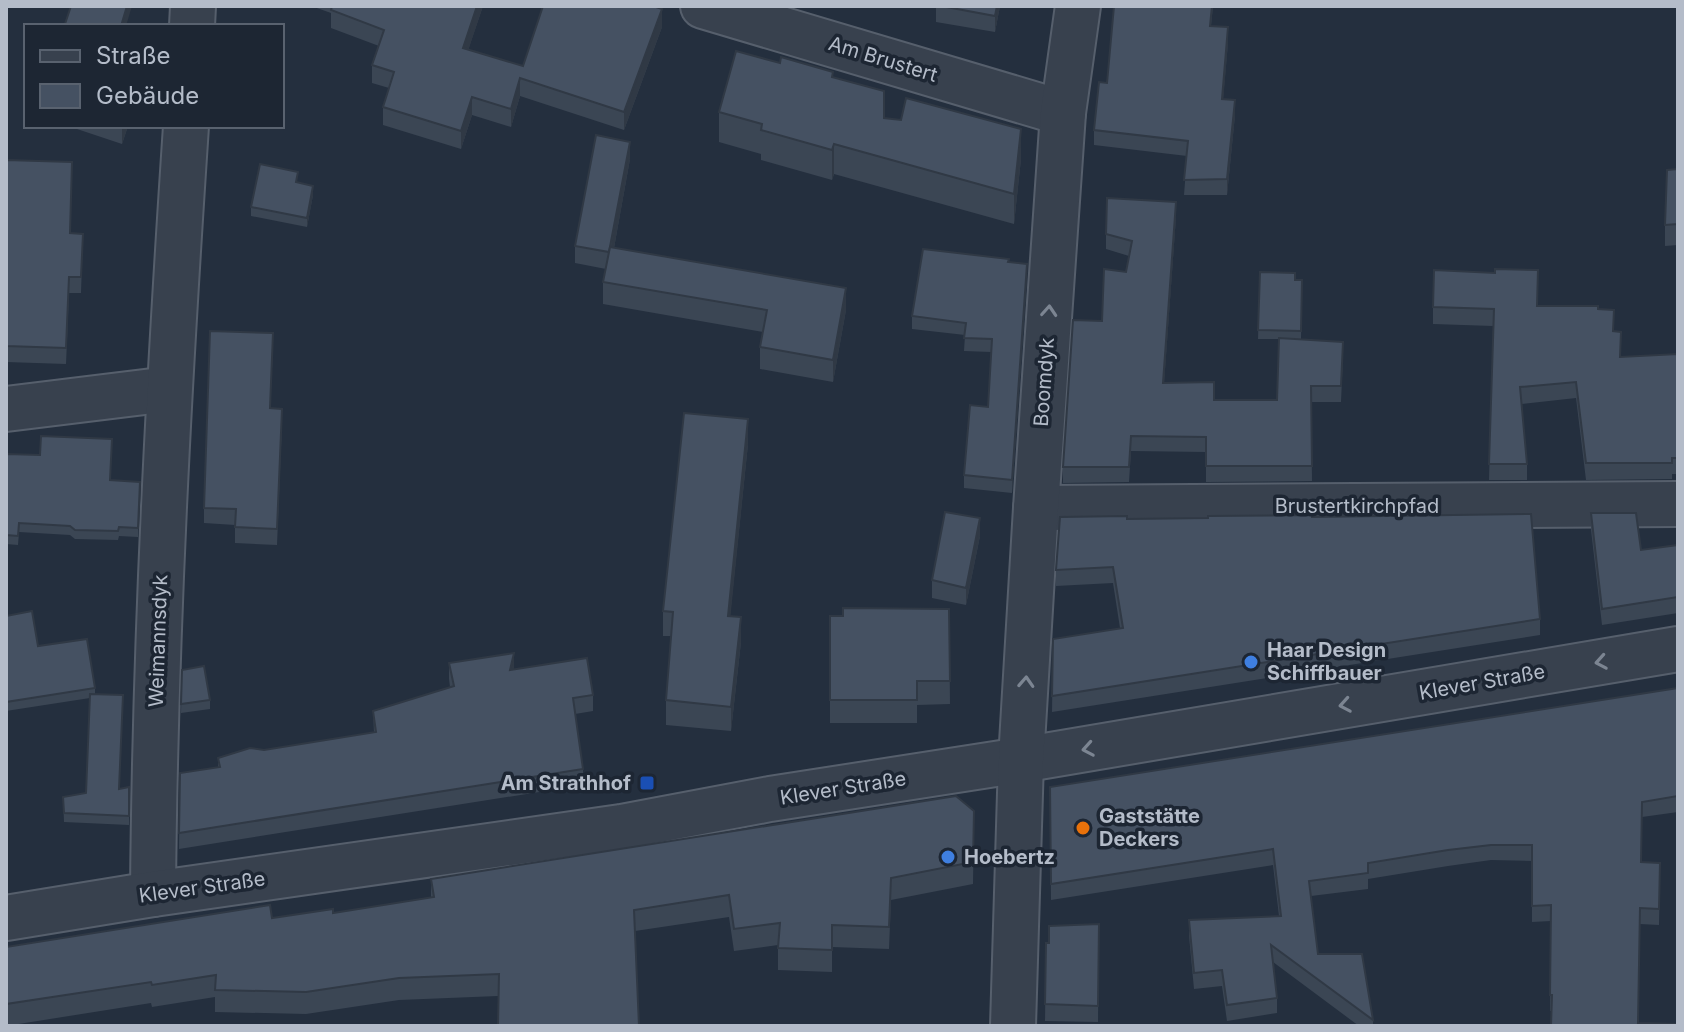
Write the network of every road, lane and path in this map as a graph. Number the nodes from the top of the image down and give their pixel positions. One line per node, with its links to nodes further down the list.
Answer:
1 (703, 6): 3 (street, Am Brustert)
2 (1078, 6): 3 (street, Boomdyk)
3 (1063, 113): 8 (street, Boomdyk, one-way to 3)
4 (186, 128): 5 (street, Weimannsdyk)
5 (169, 389): 6 (street); 11 (street, Weimannsdyk)
6 (6, 409)
7 (1678, 504): 8 (street, Brustertkirchpfad)
8 (1036, 508): 10 (street, Boomdyk, one-way to 8)
9 (1678, 649): 10 (street, Klever Straße, one-way to 10)
10 (1021, 760): 11 (street, Klever Straße); 13 (street)
11 (153, 894): 12 (street, Klever Straße)
12 (6, 918)
13 (1013, 1026)

